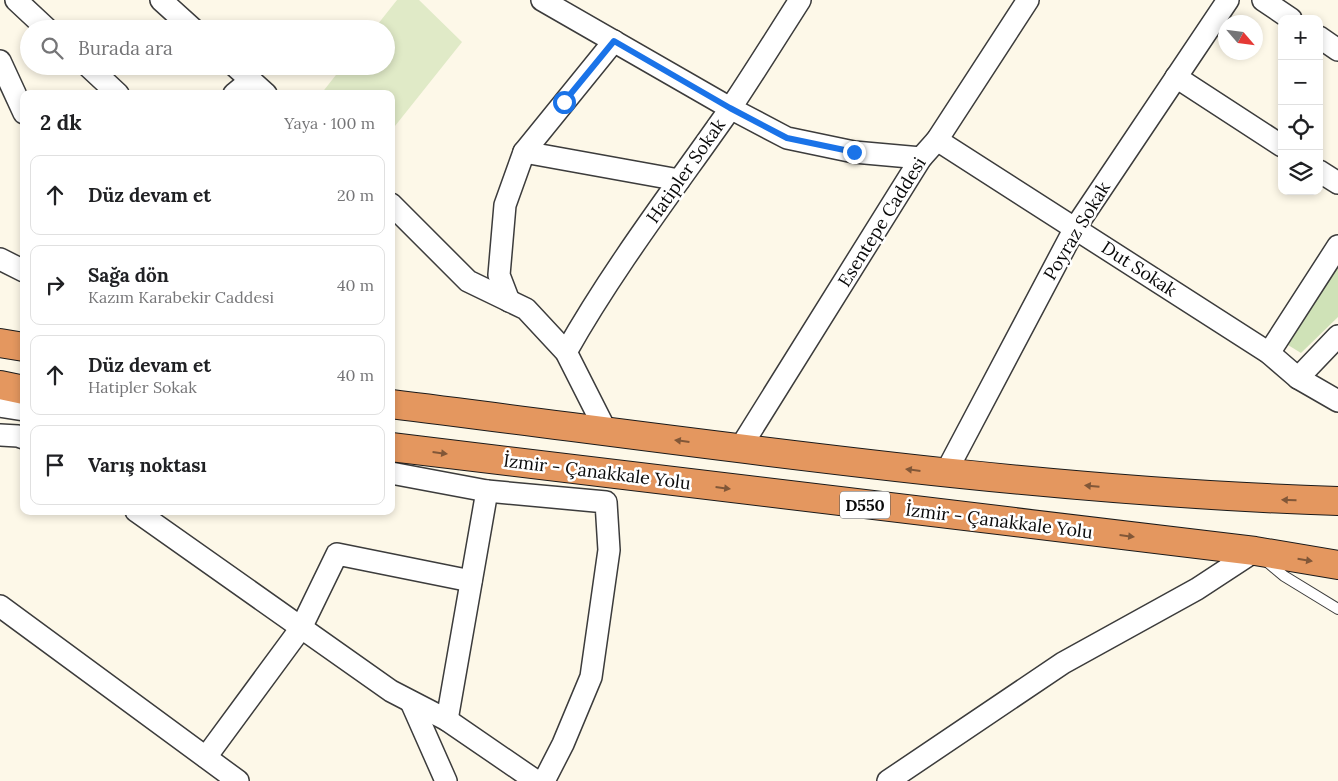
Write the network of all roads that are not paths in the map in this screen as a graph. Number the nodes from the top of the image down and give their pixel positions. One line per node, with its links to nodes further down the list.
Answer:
1 (16, 0): 9 (street)
2 (161, 0): 10 (street)
3 (542, 0): 12 (street)
4 (800, 0): 21 (street)
5 (1028, 0): 22 (street, Esentepe Caddesi)
6 (1228, 0): 16 (street, Poyraz Sokak)
7 (1263, 0): 8 (street)
8 (1285, 15)
9 (38, 20)
10 (183, 20)
11 (1323, 40): 13 (street)
12 (614, 41): 21 (street); 24 (street)
13 (1338, 50)
14 (0, 61): 20 (street)
15 (98, 75): 18 (street)
16 (1176, 77): 23 (street); 30 (street, Poyraz Sokak)
17 (251, 80): 19 (street)
18 (114, 90)
19 (239, 90)
20 (20, 105)
21 (730, 108): 25 (street, Hatipler Sokak); 27 (street, Hatipler Sokak)
22 (937, 140): 25 (street, Esentepe Caddesi); 30 (street, Dut Sokak)
23 (1278, 143)
24 (524, 152): 27 (street); 34 (street)
25 (921, 158): 51 (street, Esentepe Caddesi)
26 (1323, 174): 28 (street)
27 (679, 180): 38 (street, Hatipler Sokak)
28 (1338, 183)
29 (395, 212): 34 (street)
30 (1075, 228): 39 (street, Dut Sokak); 53 (street, Poyraz Sokak)
31 (1338, 246): 39 (street)
32 (0, 259): 33 (street)
33 (20, 269)
34 (509, 301): 38 (street)
35 (1338, 336): 40 (street)
36 (0, 343): 37 (highway)
37 (20, 346)
38 (566, 352): 47 (street)
39 (1268, 352): 40 (street, Dut Sokak)
40 (1298, 378): 43 (street, Dut Sokak)
41 (0, 385): 42 (highway)
42 (20, 389)
43 (1338, 401)
44 (395, 405): 47 (highway, D550)
45 (0, 406): 46 (street)
46 (20, 409)
47 (606, 431): 51 (highway, D550, one-way to 47)
48 (0, 435): 49 (street)
49 (20, 437)
50 (395, 447): 57 (highway, İzmir - Çanakkale Yolu / D550, one-way to 57)
51 (740, 448): 53 (highway, D550, one-way to 51)
52 (395, 474): 54 (street)
53 (944, 474): 55 (highway, D550, one-way to 53)
54 (487, 491): 59 (street); 69 (street)
55 (1338, 501)
56 (142, 515): 62 (street)
57 (1255, 551): 58 (highway, İzmir - Çanakkale Yolu / D550, one-way to 58); 61 (lane); 70 (street)
58 (1338, 565)
59 (471, 581): 62 (street); 64 (street)
60 (0, 606): 65 (street)
61 (1338, 609)
62 (301, 628): 63 (street); 65 (street)
63 (411, 702): 64 (street); 68 (street)
64 (447, 720): 66 (street)
65 (206, 757): 67 (street)
66 (527, 778)
67 (238, 781)
68 (446, 781)
69 (544, 781)
70 (888, 781)

